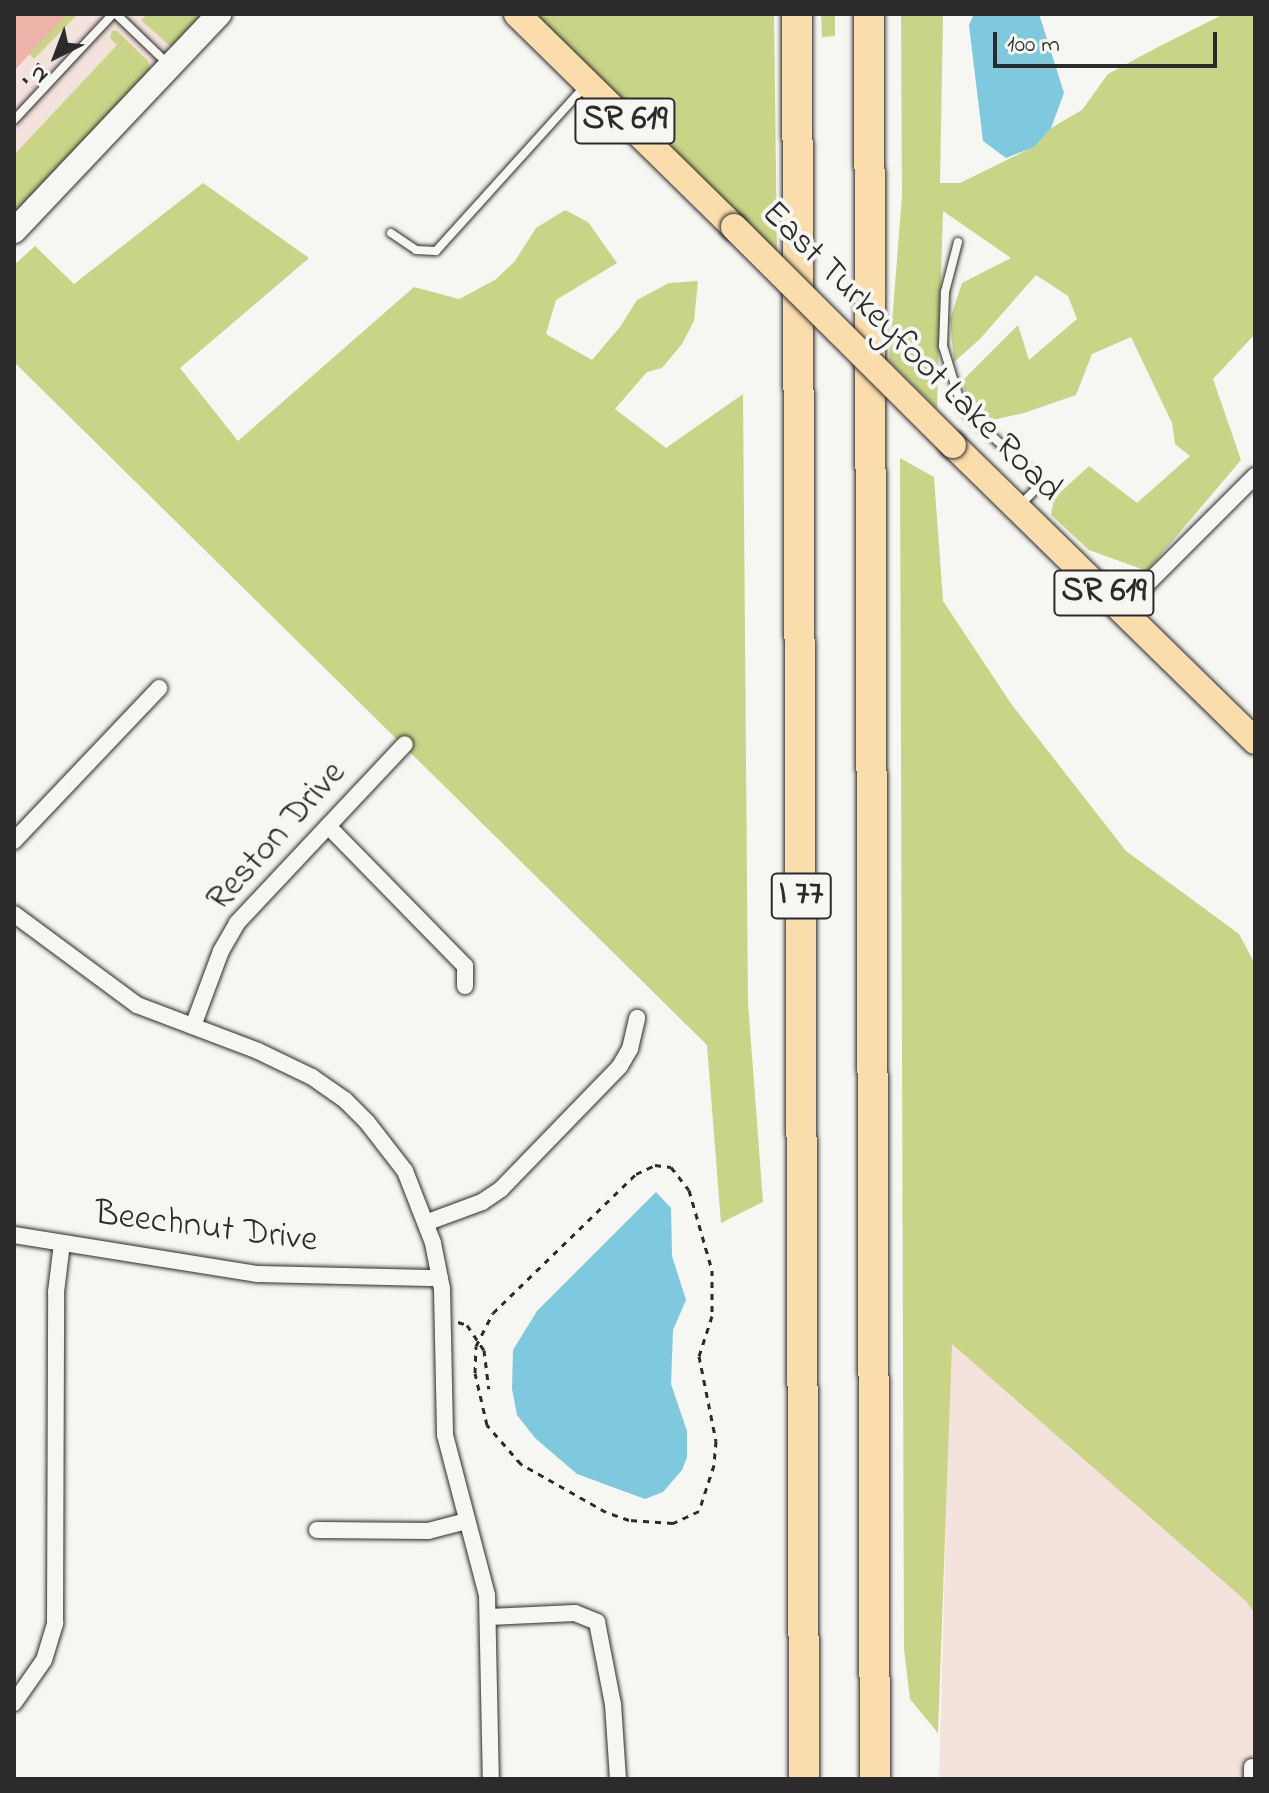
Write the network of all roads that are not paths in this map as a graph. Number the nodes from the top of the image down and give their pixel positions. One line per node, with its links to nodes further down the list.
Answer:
1 (115, 14): 6 (lane); 8 (lane)
2 (219, 14): 6 (street)
3 (517, 14): 7 (main road, East Turkeyfoot Lake Road / SR 619)
4 (797, 14): 34 (highway, I 77)
5 (869, 14): 35 (highway, I 77)
6 (171, 66): 9 (street)
7 (587, 84): 10 (lane); 13 (main road, East Turkeyfoot Lake Road / SR 619, bridge)
8 (14, 120)
9 (14, 231)
10 (391, 233)
11 (958, 242): 13 (lane)
12 (1255, 476): 14 (street)
13 (1017, 508): 14 (main road, East Turkeyfoot Lake Road / SR 619)
14 (1121, 610): 16 (main road, East Turkeyfoot Lake Road / SR 619)
15 (159, 688): 19 (street)
16 (1255, 741)
17 (405, 744): 18 (street, Reston Drive)
18 (328, 826): 21 (street); 23 (street, Reston Drive)
19 (14, 841)
20 (14, 914): 23 (street)
21 (465, 986)
22 (637, 1018): 24 (street)
23 (193, 1026): 24 (street)
24 (428, 1222): 27 (street)
25 (14, 1235): 26 (street, Beechnut Drive)
26 (62, 1243): 27 (street, Beechnut Drive); 31 (street)
27 (440, 1278): 28 (street)
28 (467, 1521): 29 (street); 30 (street)
29 (317, 1530)
30 (489, 1617): 32 (street); 33 (street)
31 (14, 1703)
32 (491, 1779)
33 (618, 1779)
34 (804, 1779)
35 (875, 1779)

